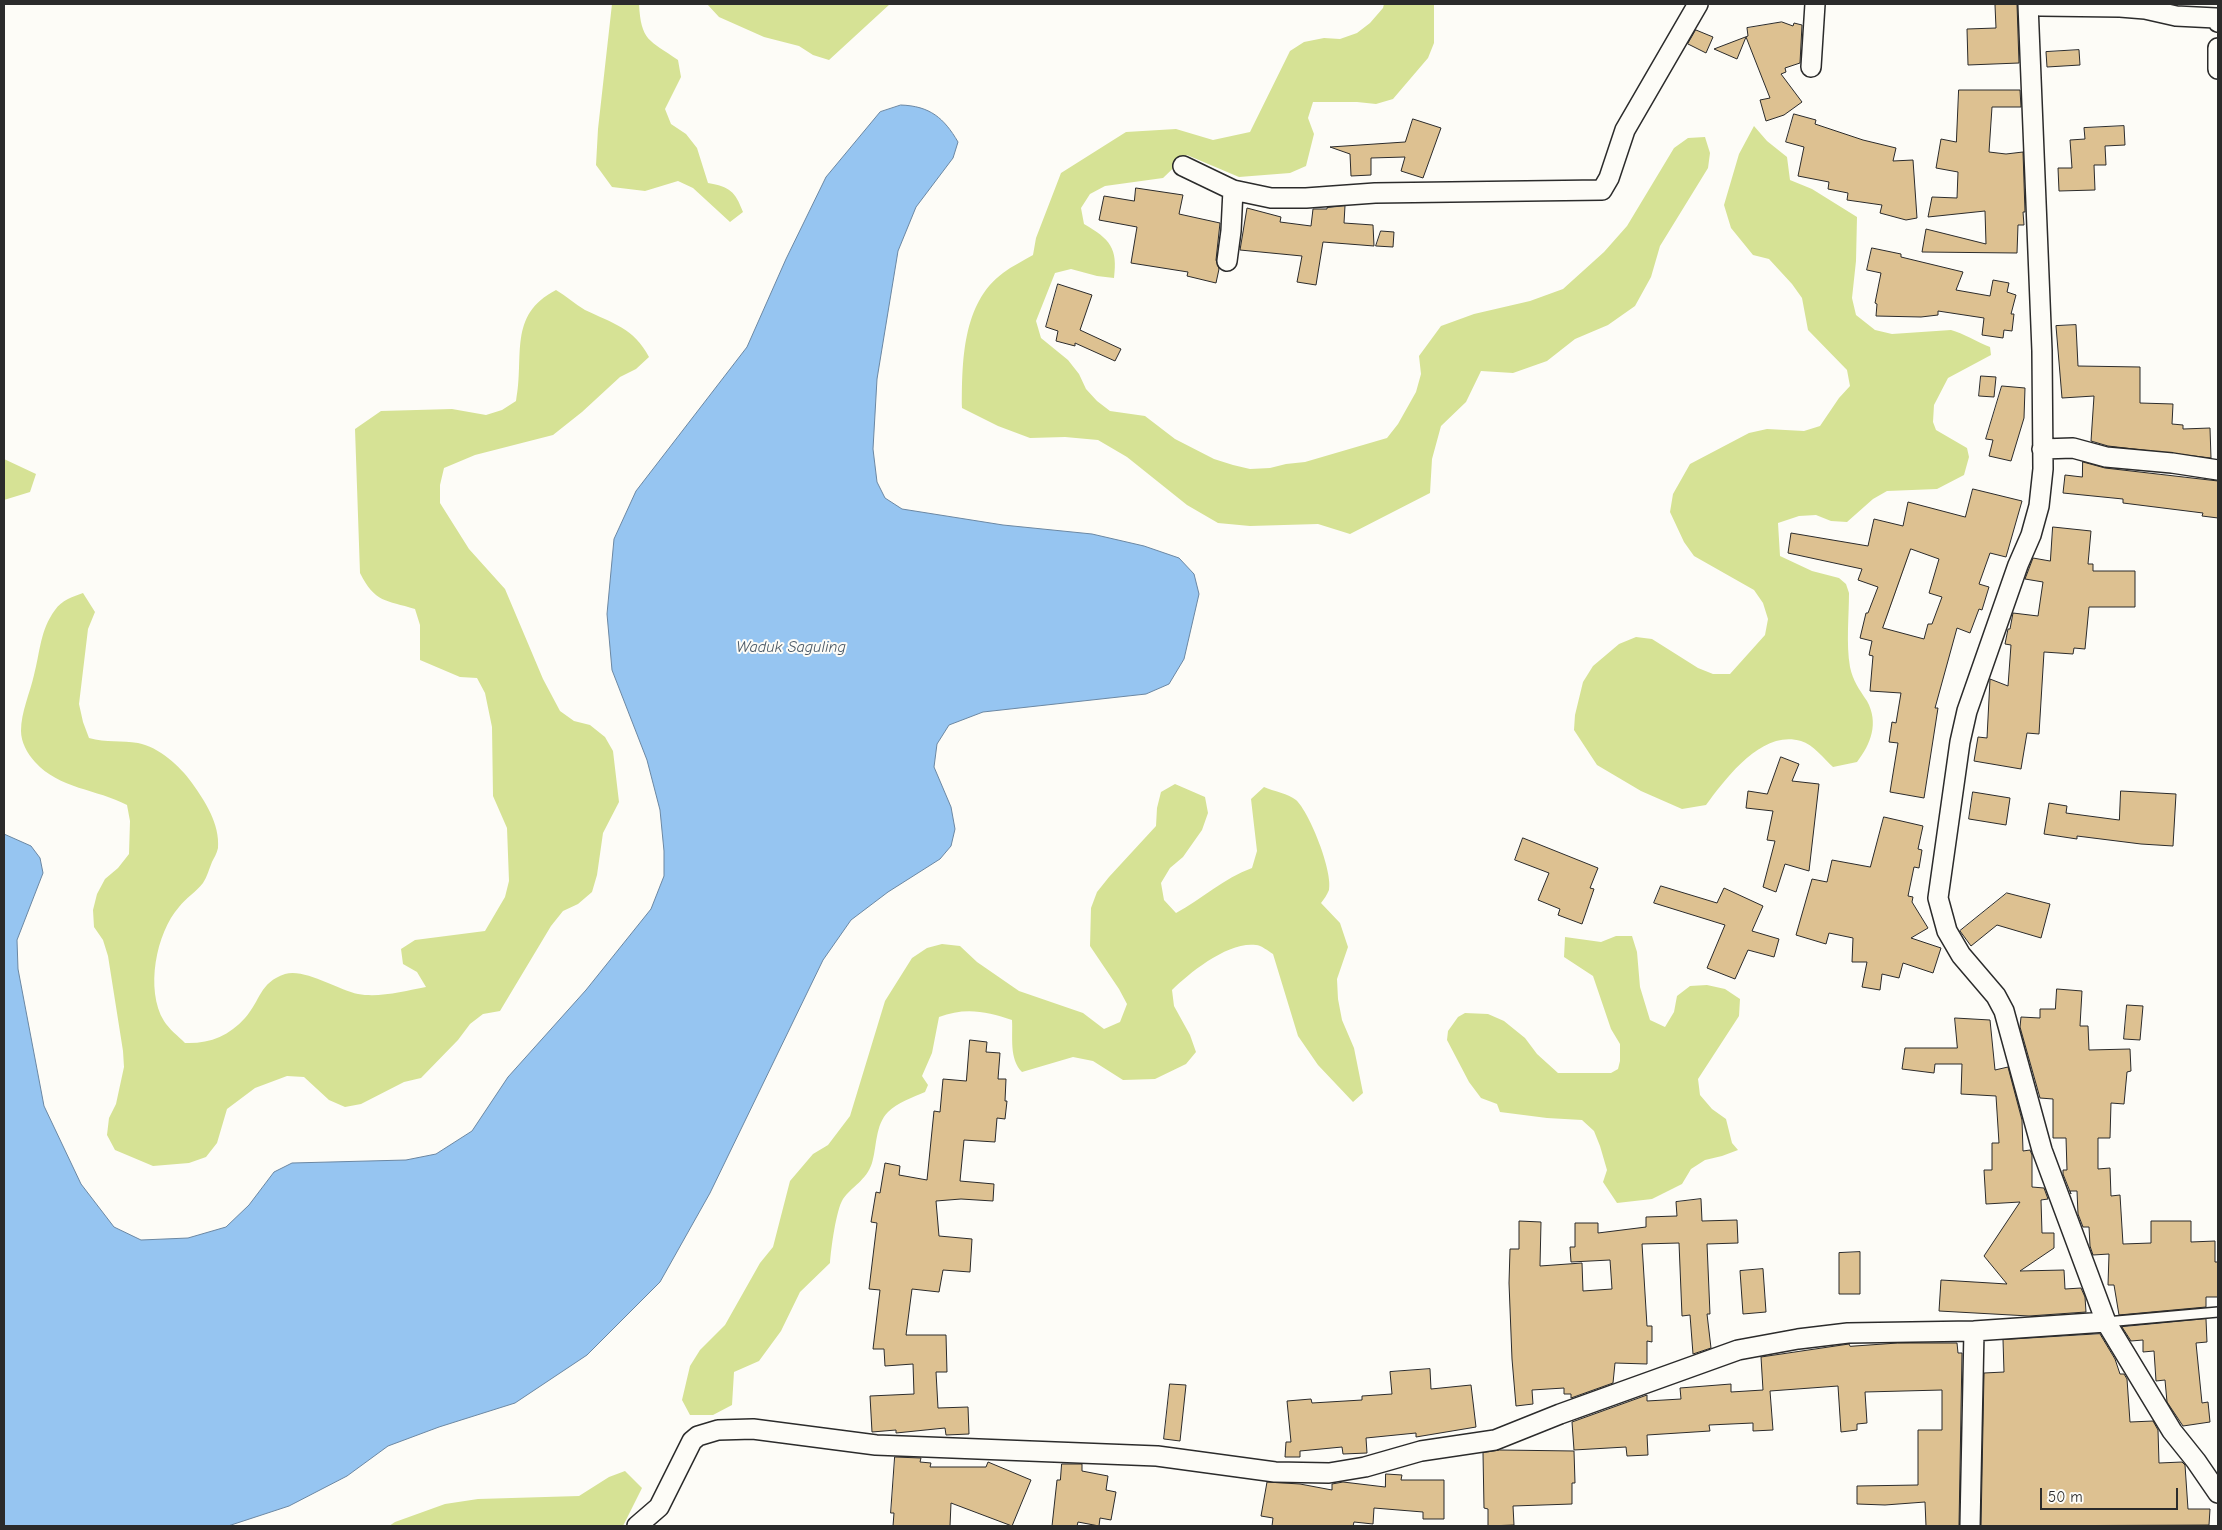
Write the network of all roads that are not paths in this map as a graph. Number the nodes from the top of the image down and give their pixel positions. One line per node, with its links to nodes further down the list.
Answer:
1 (1698, 4): 10 (street)
2 (1815, 4): 7 (street)
3 (2028, 4): 12 (street)
4 (2034, 4): 5 (street)
5 (2218, 22)
6 (2218, 48): 8 (street)
7 (1811, 67)
8 (2218, 69)
9 (1183, 166): 10 (street)
10 (1233, 190): 11 (street)
11 (1227, 261)
12 (2042, 450): 13 (street); 15 (street)
13 (2218, 470)
14 (2218, 1312): 15 (lane)
15 (2106, 1322): 16 (street); 17 (street)
16 (1974, 1331): 18 (street); 19 (street)
17 (2218, 1493)
18 (637, 1526)
19 (1970, 1526)

